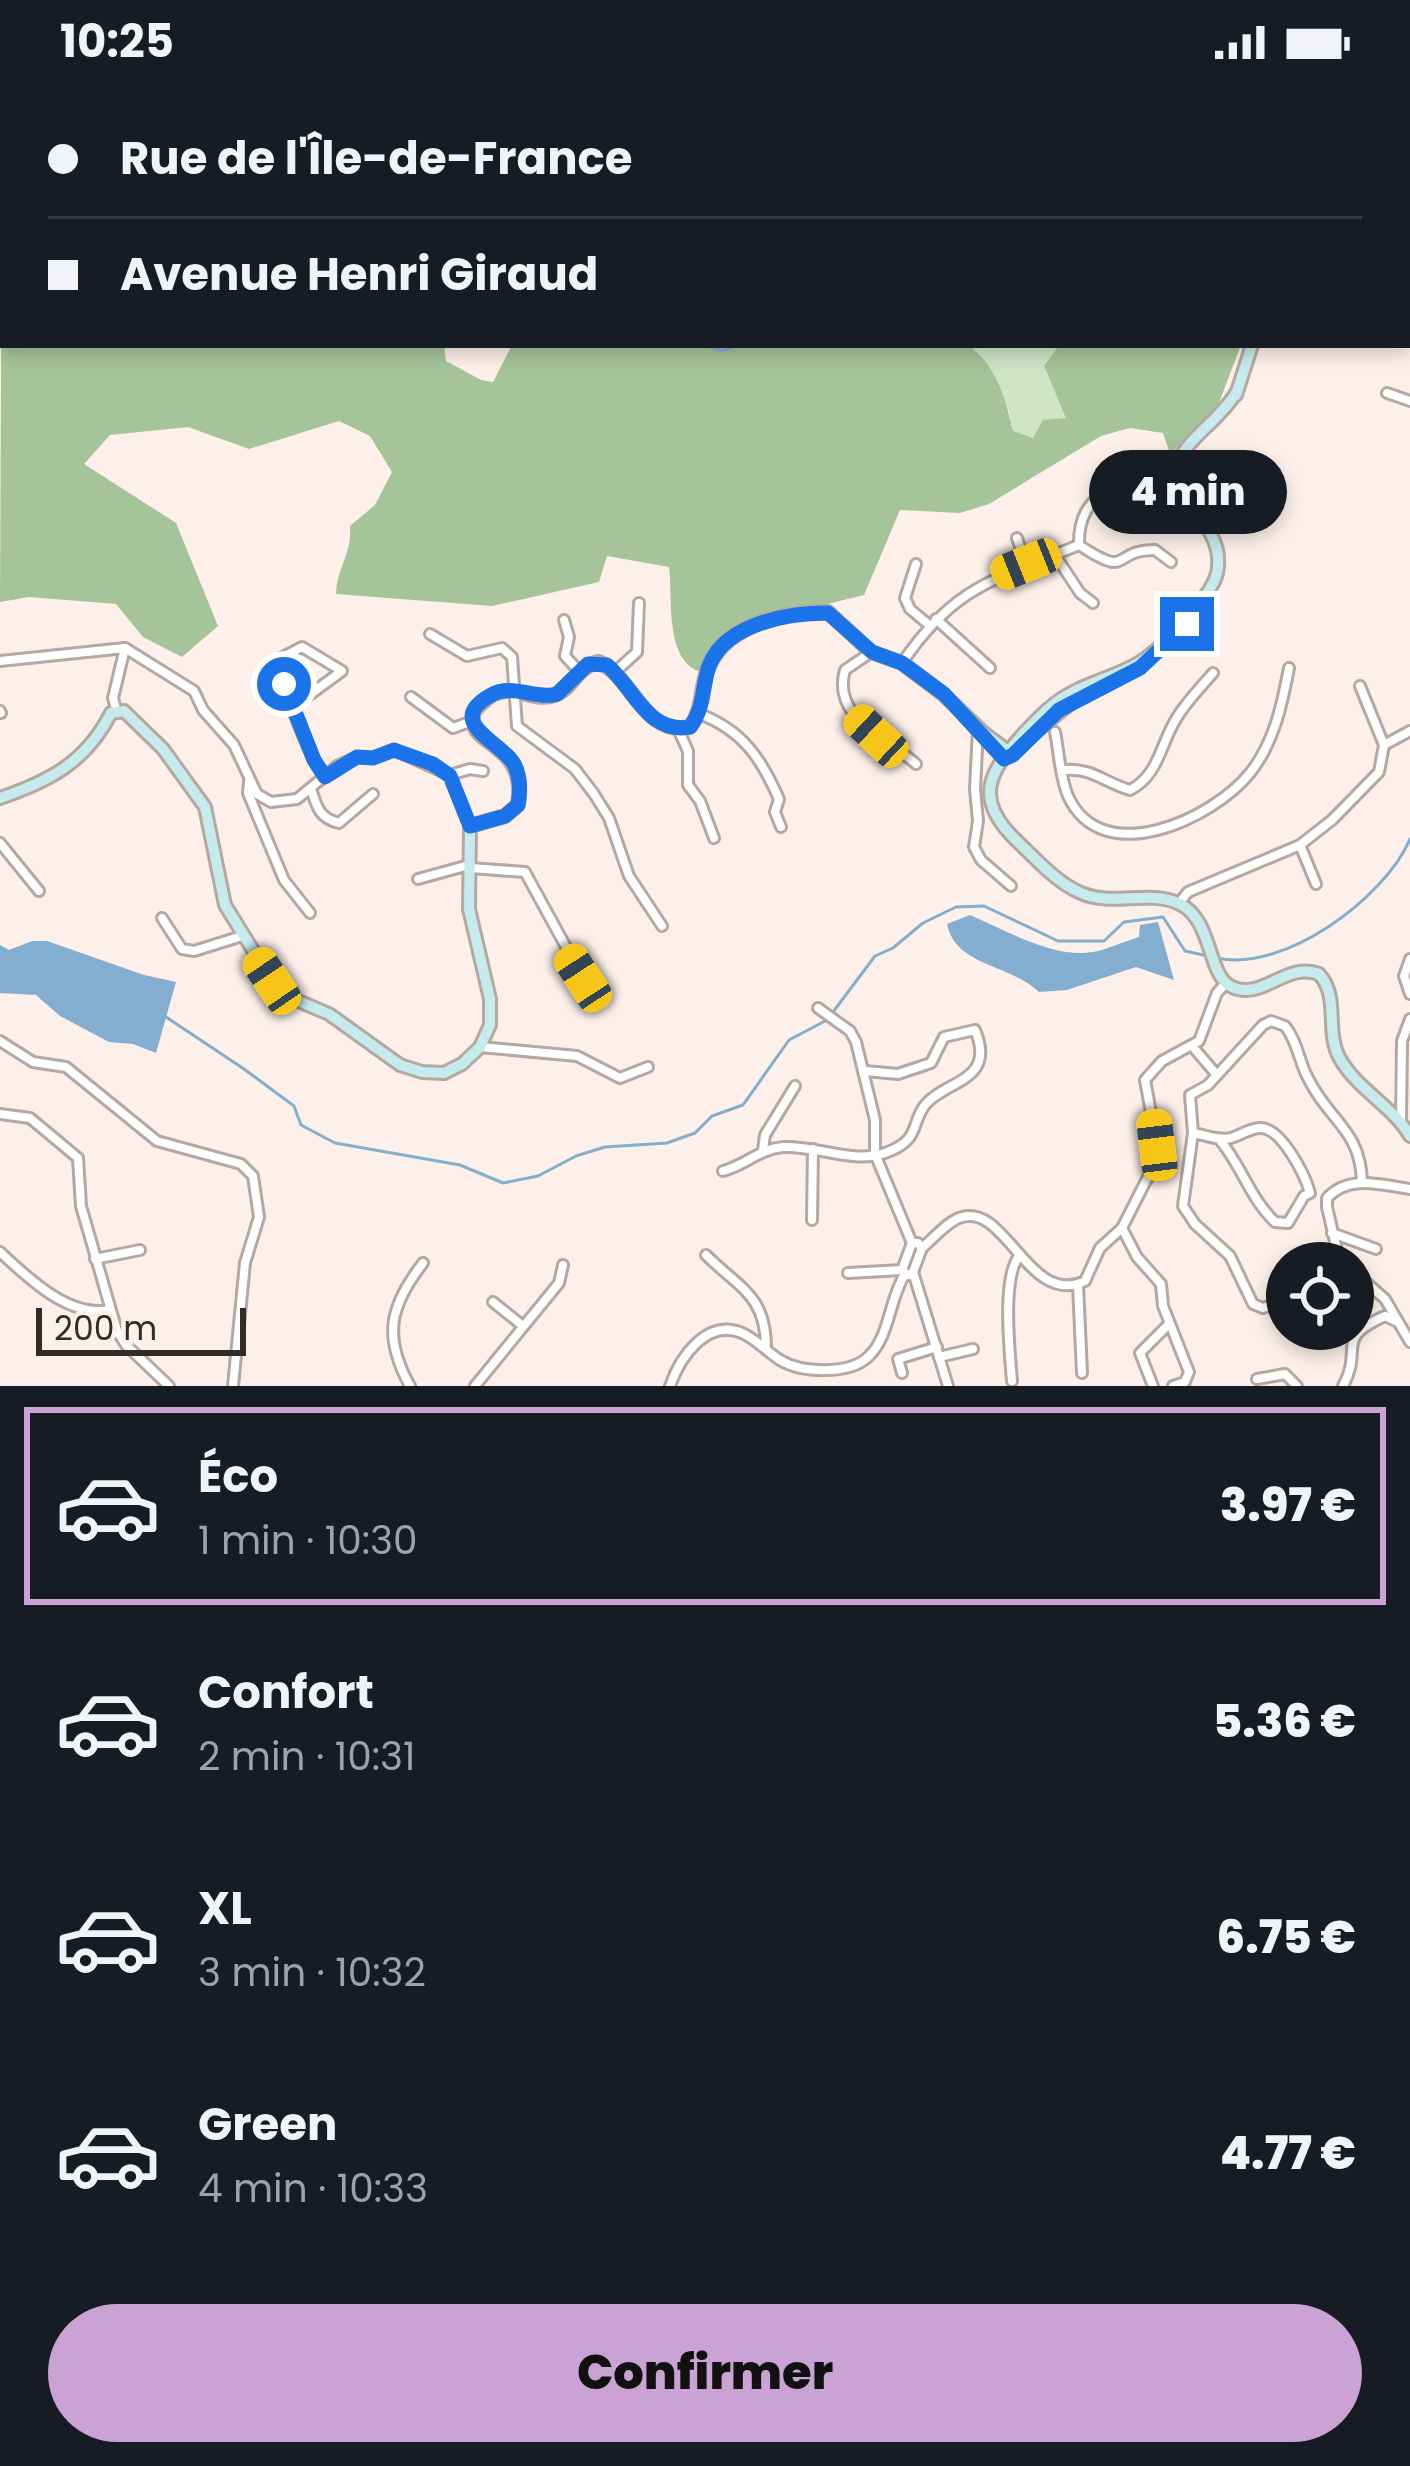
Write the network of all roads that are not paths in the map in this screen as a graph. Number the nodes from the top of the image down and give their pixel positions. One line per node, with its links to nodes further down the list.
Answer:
1 (1251, 348): 2 (street)
2 (1236, 393): 32 (street); 32 (street)
3 (1387, 393): 4 (street)
4 (1410, 401)
5 (1123, 462): 7 (street)
6 (1017, 538): 11 (street)
7 (1079, 545): 8 (street); 9 (street)
8 (1055, 555): 11 (street); 12 (street)
9 (1171, 562)
10 (916, 563): 15 (street)
11 (1026, 564): 15 (street)
12 (1093, 603)
13 (639, 604): 24 (street)
14 (564, 620): 23 (street)
15 (932, 622): 20 (street); 21 (street)
16 (430, 634): 27 (street)
17 (125, 648): 19 (street); 30 (street); 44 (street)
18 (872, 652): 20 (street); 31 (street); 39 (street)
19 (0, 661)
20 (902, 663): 35 (street)
21 (990, 668)
22 (1289, 668): 40 (street)
23 (578, 670): 24 (street); 27 (street)
24 (616, 672): 34 (street)
25 (1213, 674): 40 (street)
26 (1360, 686): 37 (street)
27 (513, 689): 33 (street); 61 (street)
28 (411, 697): 33 (street)
29 (293, 707): 29 (street); 43 (street)
30 (116, 709): 47 (street); 62 (street)
31 (700, 714): 34 (street); 49 (street)
32 (1046, 717): 38 (street); 40 (street)
33 (472, 721): 48 (street)
34 (678, 729): 50 (street)
35 (981, 731): 38 (street); 56 (street)
36 (1410, 731): 37 (street)
37 (1384, 745): 52 (street)
38 (1008, 757): 58 (street)
39 (916, 764)
40 (1064, 770)
41 (483, 771): 42 (street)
42 (450, 776): 43 (street); 48 (street)
43 (325, 777): 45 (street)
44 (249, 780): 45 (street); 59 (street)
45 (311, 788): 46 (street)
46 (373, 794)
47 (0, 798)
48 (470, 826): 53 (street)
49 (781, 827)
50 (714, 838)
51 (0, 843): 57 (street)
52 (1300, 845): 55 (street); 58 (street)
53 (471, 866): 54 (street); 64 (street); 70 (street)
54 (418, 879)
55 (1316, 884)
56 (1011, 886)
57 (39, 891)
58 (1184, 906): 65 (street)
59 (310, 913)
60 (162, 918): 62 (street)
61 (662, 926)
62 (242, 937): 70 (street)
63 (1410, 959): 66 (street)
64 (583, 978)
65 (1224, 980): 71 (street); 77 (street)
66 (1410, 994)
67 (818, 1008): 73 (street)
68 (1410, 1019): 77 (street)
69 (0, 1041): 122 (street)
70 (480, 1047): 72 (street)
71 (1193, 1047): 74 (street); 90 (street)
72 (648, 1067)
73 (865, 1071): 83 (street); 83 (street)
74 (1216, 1074): 78 (street); 85 (street)
75 (795, 1086): 82 (street)
76 (0, 1114): 100 (street)
77 (1401, 1122): 79 (street)
78 (1193, 1133): 80 (street); 108 (street)
79 (1410, 1136)
80 (1219, 1139): 87 (street); 87 (street)
81 (813, 1149): 82 (street); 83 (street); 89 (street)
82 (763, 1150): 84 (street)
83 (875, 1154): 93 (street)
84 (723, 1171)
85 (1362, 1183): 86 (street); 88 (street)
86 (1410, 1189)
87 (1310, 1193): 88 (street)
88 (1327, 1198): 91 (street)
89 (812, 1220)
90 (1122, 1228): 105 (street); 111 (street)
91 (1332, 1232): 92 (street); 95 (street)
92 (1335, 1242)
93 (912, 1243): 94 (street); 103 (street)
94 (922, 1249): 99 (street); 103 (street)
95 (1376, 1249)
96 (140, 1250): 100 (street)
97 (0, 1252): 109 (street)
98 (706, 1255): 114 (street)
99 (1020, 1255): 105 (street); 120 (street)
100 (95, 1259): 109 (street)
101 (423, 1263): 123 (street)
102 (563, 1265): 112 (street)
103 (906, 1272): 104 (street); 114 (street); 116 (street)
104 (848, 1273)
105 (1078, 1285): 118 (street)
106 (1374, 1293): 110 (street)
107 (493, 1302): 112 (street)
108 (1266, 1306)
109 (109, 1310): 121 (street)
110 (1388, 1312): 113 (street); 130 (street)
111 (1168, 1324): 127 (street); 128 (street)
112 (523, 1326): 124 (street)
113 (1410, 1342)
114 (766, 1349): 125 (street)
115 (974, 1349): 116 (street)
116 (938, 1352): 117 (street); 126 (street)
117 (902, 1373)
118 (1082, 1373)
119 (1257, 1379): 129 (street)
120 (1012, 1382)
121 (170, 1386)
122 (233, 1386)
123 (410, 1386)
124 (475, 1386)
125 (670, 1386)
126 (948, 1386)
127 (1153, 1386)
128 (1172, 1386)
129 (1297, 1386)
130 (1343, 1386)

